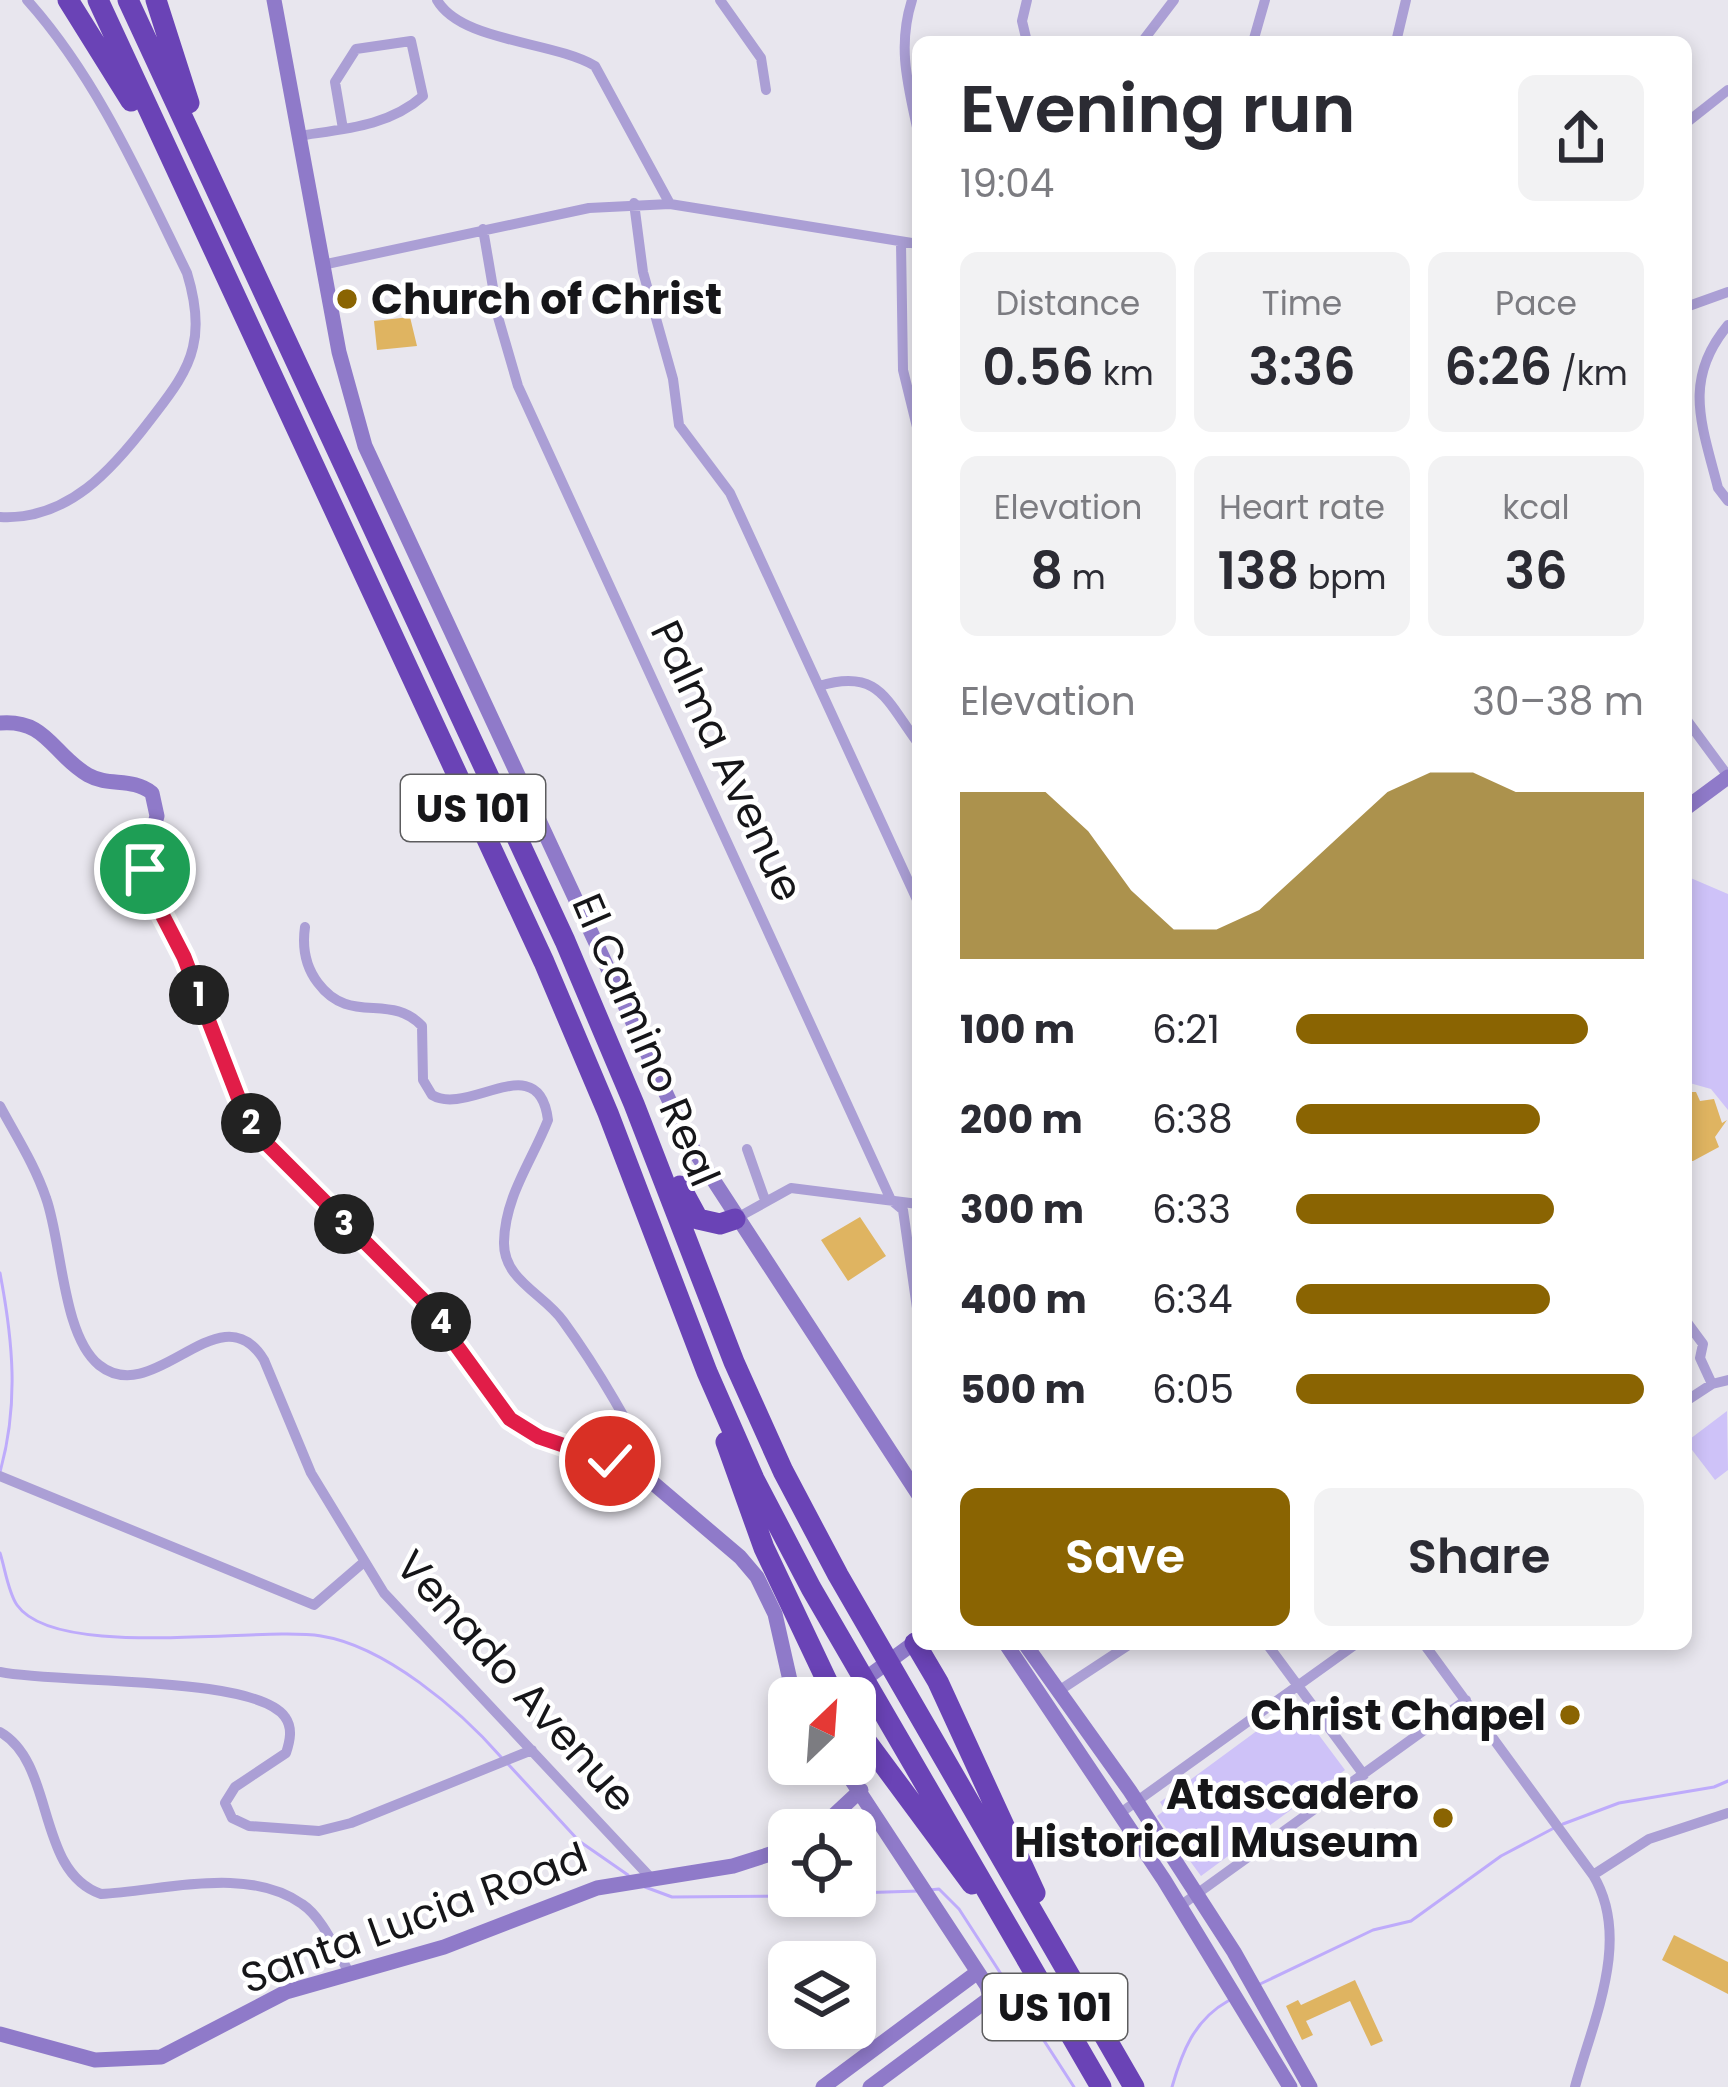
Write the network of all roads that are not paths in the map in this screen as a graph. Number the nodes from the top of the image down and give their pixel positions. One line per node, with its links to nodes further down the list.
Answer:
1 (27, 0): 37 (street)
2 (68, 0): 24 (highway)
3 (98, 0): 24 (highway, El Camino Real / US 101)
4 (128, 0): 25 (highway, El Camino Real / US 101)
5 (156, 0): 25 (highway)
6 (274, 0): 23 (street, El Camino Real)
7 (437, 0): 27 (street)
8 (719, 0): 18 (street)
9 (912, 0): 20 (street)
10 (1027, 0): 14 (street)
11 (1174, 0): 15 (street)
12 (1265, 0): 16 (street)
13 (1406, 0): 17 (street)
14 (1026, 36)
15 (1147, 36)
16 (1255, 36)
17 (1397, 36)
18 (766, 90)
19 (1728, 90): 21 (street)
20 (912, 106)
21 (1692, 118)
22 (343, 129): 22 (street); 23 (street)
23 (298, 136): 31 (street, El Camino Real)
24 (186, 191): 57 (highway, El Camino Real / US 101)
25 (219, 195): 47 (highway, El Camino Real / US 101)
26 (634, 203): 27 (street); 28 (street); 38 (street)
27 (670, 204): 29 (street)
28 (483, 230): 31 (street); 50 (street, Palma Avenue)
29 (901, 243): 30 (street); 35 (street)
30 (912, 244)
31 (322, 265): 52 (street, El Camino Real)
32 (1728, 292): 33 (street)
33 (1692, 305)
34 (1728, 325): 36 (street)
35 (912, 407)
36 (1728, 501)
37 (0, 517)
38 (819, 686): 41 (street); 44 (street)
39 (0, 723): 62 (street)
40 (1692, 727): 42 (street)
41 (912, 735)
42 (1728, 776): 43 (street)
43 (1692, 803)
44 (912, 889)
45 (304, 927): 62 (street)
46 (0, 1106): 64 (street, Venado Avenue)
47 (644, 1131): 52 (highway); 98 (highway, El Camino Real / US 101)
48 (747, 1149): 49 (street)
49 (765, 1200): 50 (street); 52 (street)
50 (891, 1200): 51 (street); 53 (street, Palma Avenue)
51 (912, 1203)
52 (735, 1219): 63 (street, El Camino Real)
53 (912, 1273)
54 (1692, 1329): 56 (street)
55 (1692, 1355): 56 (street)
56 (1700, 1358): 59 (street)
57 (706, 1372): 75 (highway); 95 (highway, El Camino Real / US 101)
58 (1728, 1380): 59 (street)
59 (1712, 1384): 60 (street)
60 (1692, 1397)
61 (0, 1476): 64 (street)
62 (653, 1484): 74 (street)
63 (912, 1485)
64 (364, 1562): 81 (street, Venado Avenue)
65 (912, 1644): 76 (street)
66 (920, 1650): 98 (highway)
67 (1011, 1650): 78 (street)
68 (1028, 1650): 78 (street)
69 (1121, 1650): 78 (street)
70 (1271, 1650): 77 (street)
71 (1348, 1650): 77 (street)
72 (1428, 1650): 79 (street)
73 (0, 1672): 81 (street)
74 (790, 1677)
75 (827, 1677)
76 (866, 1677)
77 (1299, 1687): 83 (street); 86 (street)
78 (1051, 1696): 86 (street); 89 (street)
79 (1466, 1700): 83 (street); 91 (street)
80 (0, 1732): 96 (street)
81 (532, 1750): 92 (street, Venado Avenue)
82 (876, 1755): 95 (highway)
83 (1364, 1775): 93 (street)
84 (857, 1785): 85 (street)
85 (861, 1790): 87 (street); 97 (street)
86 (1137, 1802): 89 (street); 93 (street)
87 (841, 1809)
88 (1728, 1813): 91 (street)
89 (1119, 1814): 94 (street)
90 (768, 1855): 92 (street, Santa Lucia Road)
91 (1593, 1875): 106 (street)
92 (650, 1877): 96 (street, Santa Lucia Road)
93 (1197, 1895): 94 (street); 105 (street)
94 (1180, 1906): 104 (street)
95 (1008, 1927): 102 (highway, El Camino Real / US 101)
96 (350, 1972): 99 (street, Santa Lucia Road)
97 (975, 1974): 100 (street); 101 (street)
98 (1079, 1992): 103 (highway, El Camino Real / US 101)
99 (0, 2034)
100 (823, 2087)
101 (870, 2087)
102 (1101, 2087)
103 (1135, 2087)
104 (1290, 2087)
105 (1310, 2087)
106 (1575, 2087)

